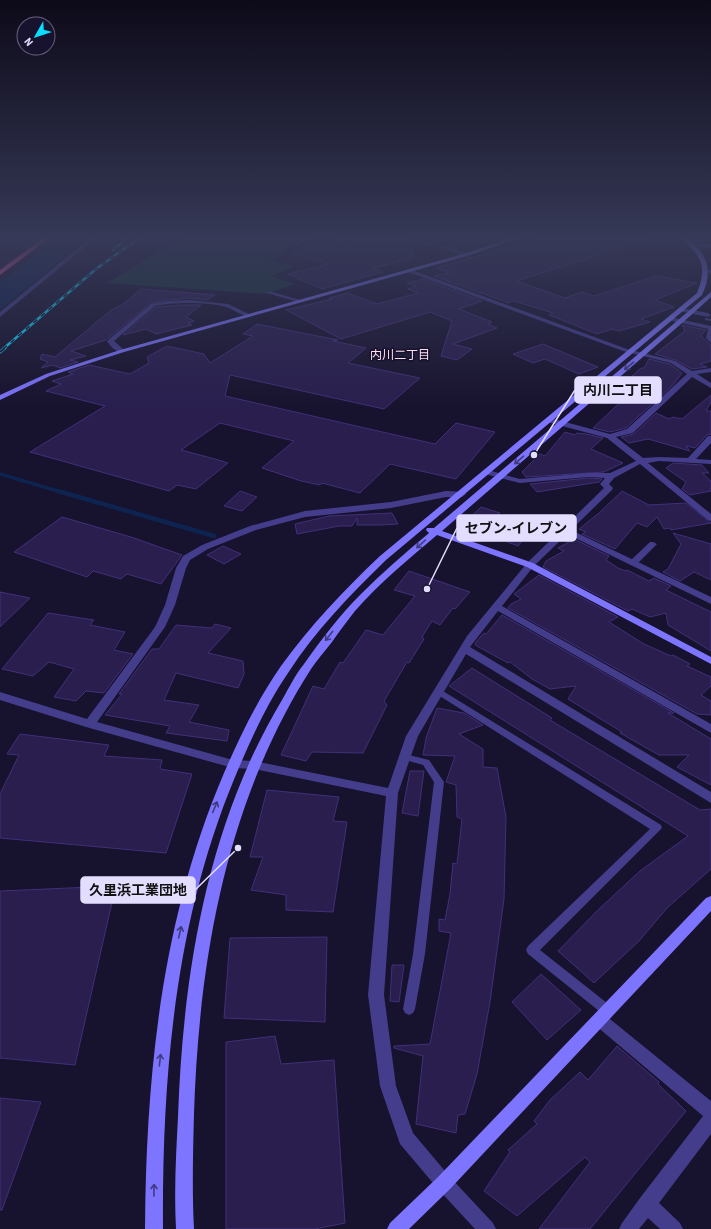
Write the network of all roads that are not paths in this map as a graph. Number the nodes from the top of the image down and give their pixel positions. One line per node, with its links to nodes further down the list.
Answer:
1 (24, 295): 8 (street)
2 (280, 295): 7 (lane)
3 (319, 295): 7 (street)
4 (477, 295): 15 (street)
5 (698, 295): 10 (street)
6 (709, 295): 10 (street)
7 (298, 301): 9 (street)
8 (0, 315)
9 (248, 315): 14 (street); 14 (street)
10 (681, 315): 11 (street); 12 (street); 15 (street)
11 (709, 317): 12 (street)
12 (711, 328): 13 (street)
13 (711, 341)
14 (122, 351): 19 (street)
15 (637, 353): 17 (street); 20 (street); 21 (street, one-way to 21)
16 (711, 370): 17 (street)
17 (692, 373): 18 (street); 22 (street)
18 (711, 386)
19 (0, 398)
20 (550, 420): 21 (street); 27 (street)
21 (562, 423): 22 (street); 28 (street, one-way to 28)
22 (610, 436): 24 (street)
23 (711, 438): 25 (street)
24 (641, 461): 25 (street); 29 (street); 31 (street)
25 (690, 461): 26 (street)
26 (710, 464)
27 (488, 472): 28 (street); 30 (street)
28 (501, 476): 29 (street); 34 (street)
29 (611, 476): 33 (street)
30 (462, 494): 32 (street); 44 (street)
31 (711, 518)
32 (421, 526): 34 (street); 47 (street)
33 (565, 530): 36 (street); 37 (street)
34 (435, 531): 37 (street); 48 (street, one-way to 48)
35 (653, 544): 36 (lane)
36 (633, 563): 38 (street)
37 (530, 565): 39 (street); 41 (street)
38 (711, 601)
39 (497, 606): 40 (street); 45 (street)
40 (464, 648): 42 (street); 50 (street)
41 (711, 661)
42 (438, 691): 46 (street); 53 (lane)
43 (0, 696): 44 (street)
44 (90, 724): 47 (street)
45 (711, 729)
46 (405, 757): 49 (street); 52 (lane)
47 (234, 764): 48 (street); 58 (street, one-way to 47)
48 (254, 765): 49 (street); 59 (street)
49 (392, 793): 56 (street)
50 (711, 798)
51 (711, 902): 53 (street)
52 (410, 1009)
53 (604, 1015): 54 (street); 56 (street)
54 (711, 1112)
55 (711, 1120): 57 (street)
56 (444, 1183): 60 (street); 61 (street)
57 (646, 1204): 62 (street); 63 (street)
58 (154, 1229)
59 (184, 1229)
60 (396, 1229)
61 (487, 1229)
62 (628, 1229)
63 (674, 1229)

